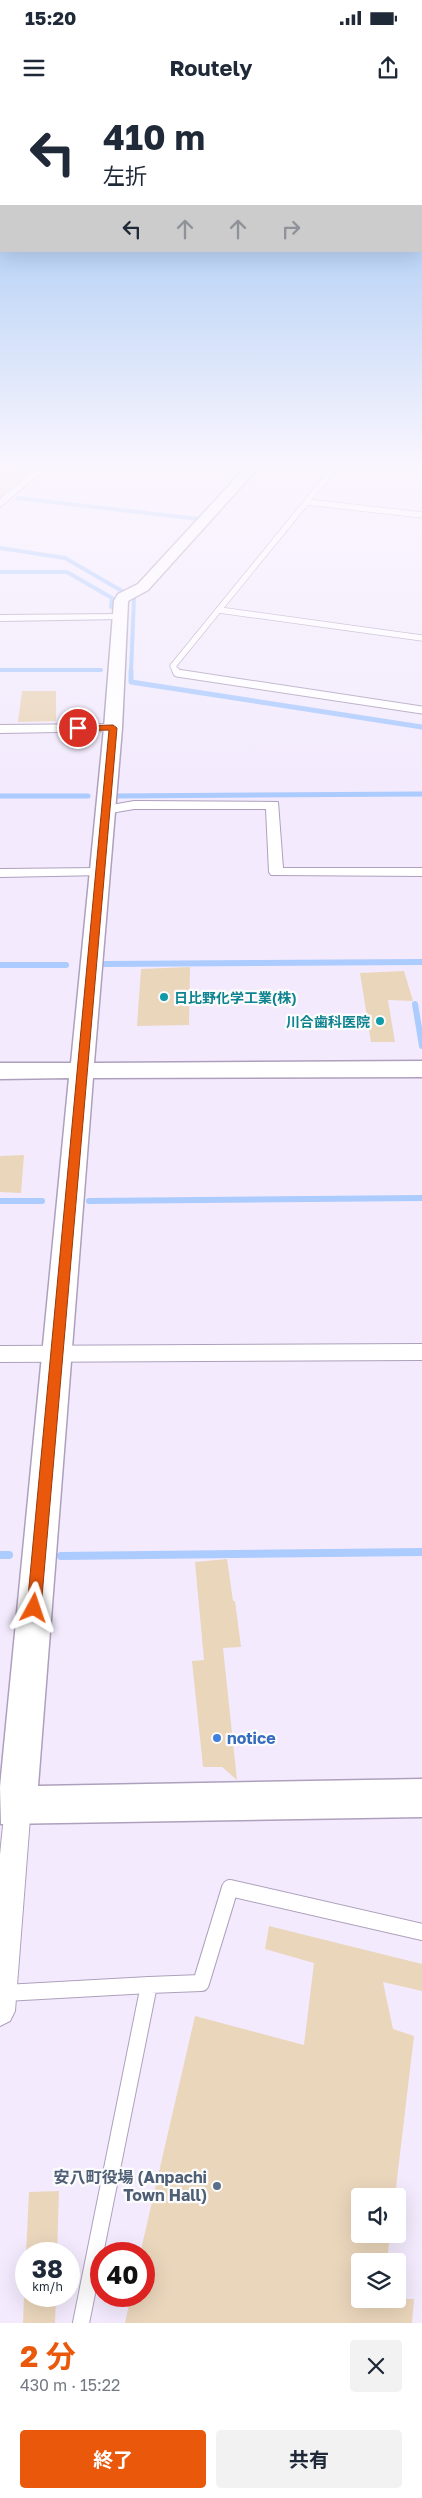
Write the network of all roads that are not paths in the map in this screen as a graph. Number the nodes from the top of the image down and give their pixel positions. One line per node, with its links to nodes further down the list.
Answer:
1 (157, 571): 5 (street)
2 (251, 571): 3 (lane)
3 (219, 610): 6 (lane); 7 (lane)
4 (0, 618): 5 (street)
5 (120, 618): 8 (street)
6 (422, 638)
7 (422, 710)
8 (113, 728): 9 (street); 10 (street)
9 (0, 729)
10 (105, 810): 11 (street); 12 (street)
11 (100, 872): 13 (street); 16 (street)
12 (422, 872)
13 (0, 873)
14 (422, 1069): 16 (street)
15 (0, 1071): 16 (street)
16 (82, 1071): 18 (street)
17 (422, 1352): 18 (street)
18 (56, 1353): 19 (street); 21 (street)
19 (0, 1354)
20 (422, 1798): 21 (street)
21 (9, 1805): 24 (street)
22 (422, 1932): 23 (lane)
23 (149, 1985): 24 (lane); 25 (lane)
24 (1, 2002)
25 (81, 2323)

